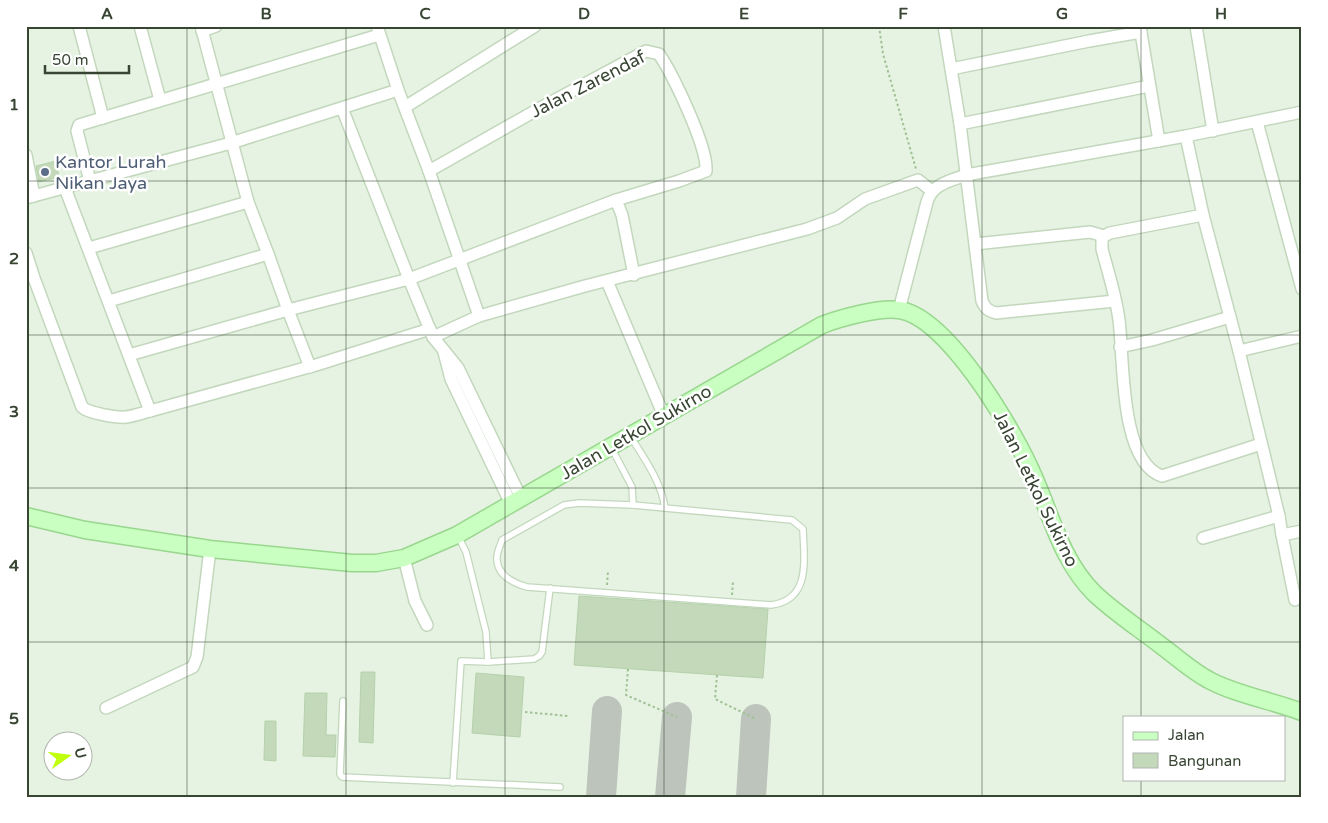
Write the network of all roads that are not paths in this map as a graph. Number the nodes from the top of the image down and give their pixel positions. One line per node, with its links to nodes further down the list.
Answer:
1 (79, 26): 18 (street)
2 (140, 26): 14 (street)
3 (216, 26): 7 (street)
4 (534, 26): 15 (street)
5 (944, 26): 10 (street)
6 (1196, 26): 21 (street)
7 (201, 28): 11 (street)
8 (1140, 29): 10 (street); 12 (street)
9 (378, 31): 11 (street); 13 (street)
10 (951, 70): 20 (street)
11 (216, 84): 14 (street); 24 (street)
12 (1149, 86): 20 (street); 23 (street)
13 (398, 90): 15 (street); 16 (street)
14 (160, 100): 18 (street)
15 (405, 107): 26 (street)
16 (342, 108): 24 (street); 42 (street)
17 (1302, 112): 19 (street)
18 (103, 118): 28 (street)
19 (1258, 122): 21 (street); 44 (street)
20 (960, 124): 27 (street)
21 (1213, 130): 22 (street)
22 (1186, 136): 23 (street); 34 (street)
23 (1159, 141): 27 (street)
24 (231, 143): 28 (street); 33 (street)
25 (26, 155): 31 (street)
26 (429, 171): 32 (street, Jalan Zarendaf); 40 (street)
27 (966, 175): 30 (street); 36 (street)
28 (90, 181): 29 (street)
29 (65, 188): 31 (street); 37 (street)
30 (932, 191): 41 (street); 48 (street)
31 (30, 197)
32 (616, 200): 40 (street); 41 (street)
33 (248, 202): 37 (street); 38 (street)
34 (1203, 215): 35 (street); 50 (street)
35 (1104, 236): 36 (street); 46 (street)
36 (975, 244): 46 (street)
37 (89, 248): 45 (street)
38 (268, 254): 45 (street); 47 (street)
39 (27, 257): 57 (street)
40 (461, 260): 42 (street); 49 (street)
41 (634, 274): 43 (street)
42 (409, 279): 47 (street); 51 (street)
43 (607, 281): 49 (street); 58 (street)
44 (1302, 289)
45 (109, 301): 55 (street)
46 (1115, 302): 53 (street)
47 (288, 310): 55 (street); 56 (street)
48 (899, 310): 58 (main road, Jalan Letkol Sukirno); 79 (main road, Jalan Letkol Sukirno)
49 (479, 316): 51 (street)
50 (1230, 317): 53 (street); 54 (street)
51 (432, 333): 56 (street); 62 (street)
52 (1302, 336): 54 (street)
53 (1120, 347): 60 (street)
54 (1239, 351): 60 (street)
55 (129, 355): 57 (street)
56 (310, 366): 57 (street)
57 (150, 411)
58 (664, 416): 59 (main road, Jalan Letkol Sukirno)
59 (630, 435): 61 (main road, Jalan Letkol Sukirno); 64 (lane)
60 (1262, 444): 66 (street)
61 (611, 446): 62 (main road, Jalan Letkol Sukirno); 63 (lane)
62 (516, 501): 68 (main road, Jalan Letkol Sukirno)
63 (633, 505): 64 (lane); 73 (lane)
64 (665, 508): 73 (lane)
65 (26, 516): 71 (main road, Jalan Letkol Sukirno)
66 (1279, 516): 69 (street); 70 (street)
67 (1302, 531): 69 (street)
68 (457, 535): 72 (main road, Jalan Letkol Sukirno); 76 (lane)
69 (1282, 535): 74 (street)
70 (1203, 538)
71 (210, 549): 72 (main road, Jalan Letkol Sukirno); 78 (street)
72 (404, 558): 75 (street)
73 (550, 588): 76 (lane)
74 (1295, 600)
75 (427, 625)
76 (488, 662): 80 (lane)
77 (343, 701): 80 (lane)
78 (106, 708)
79 (1302, 712)
80 (453, 783): 81 (lane)
81 (560, 787)

